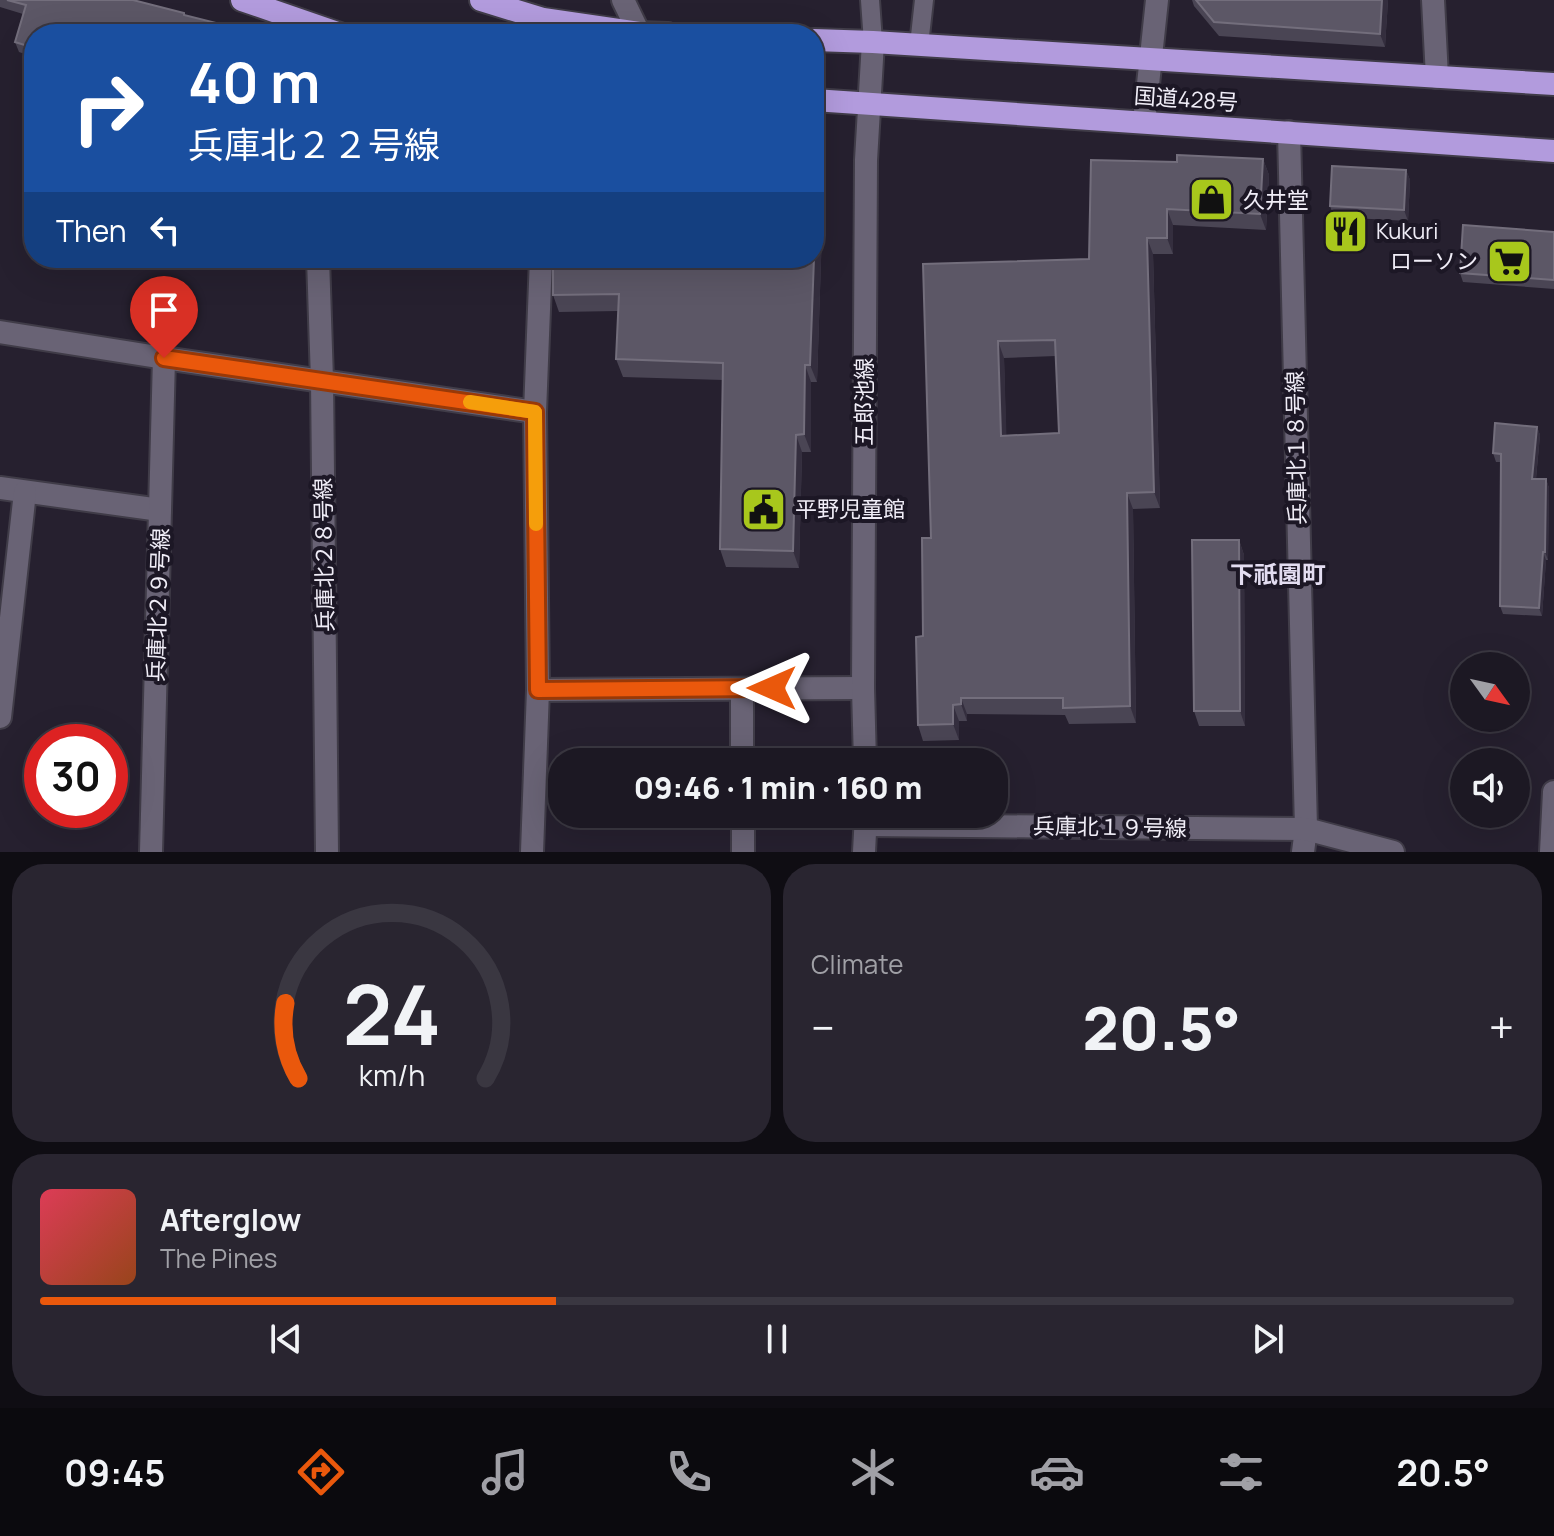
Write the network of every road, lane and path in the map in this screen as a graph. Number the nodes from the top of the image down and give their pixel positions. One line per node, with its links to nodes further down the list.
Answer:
1 (242, 0): 8 (highway)
2 (481, 0): 9 (highway)
3 (623, 0): 10 (street)
4 (870, 0): 12 (lane)
5 (924, 0): 13 (lane)
6 (1157, 0): 14 (street)
7 (1433, 0): 15 (street)
8 (310, 24)
9 (577, 24)
10 (635, 24)
11 (824, 40): 12 (highway, 国道428号)
12 (873, 42): 13 (highway, 国道428号); 18 (street, 五郎池線)
13 (919, 45): 14 (highway, 国道428号)
14 (1150, 59): 15 (highway, 国道428号); 19 (street)
15 (1437, 77): 16 (highway, 国道428号)
16 (1554, 84)
17 (824, 101): 18 (highway, 国道428号)
18 (869, 104): 19 (highway, 国道428号); 31 (street, 五郎池線)
19 (1144, 122): 20 (highway, 国道428号)
20 (1289, 132): 21 (highway, 国道428号); 41 (street, 兵庫北１８号線)
21 (1554, 151)
22 (318, 268): 26 (street, 兵庫北２８号線)
23 (541, 268): 27 (street)
24 (0, 332): 25 (street)
25 (164, 358): 26 (street); 30 (street, 兵庫北２９号線)
26 (322, 380): 27 (street); 43 (street, 兵庫北２８号線)
27 (535, 412): 33 (street)
28 (0, 488): 29 (street)
29 (25, 492): 30 (street); 34 (street)
30 (160, 510): 42 (street, 兵庫北２９号線)
31 (863, 688): 32 (street); 36 (street, 五郎池線)
32 (742, 689): 33 (street); 35 (street)
33 (538, 690): 44 (street)
34 (0, 717)
35 (742, 748)
36 (865, 748)
37 (1554, 792): 50 (street)
38 (1008, 822): 41 (street, 兵庫北１９号線)
39 (743, 828): 45 (street)
40 (865, 828): 46 (street)
41 (1306, 829): 47 (street); 48 (street, 兵庫北１８号線); 49 (street, 兵庫北１９号線)
42 (151, 852)
43 (327, 852)
44 (532, 852)
45 (743, 852)
46 (864, 852)
47 (1286, 852)
48 (1303, 852)
49 (1393, 852)
50 (1551, 852)

